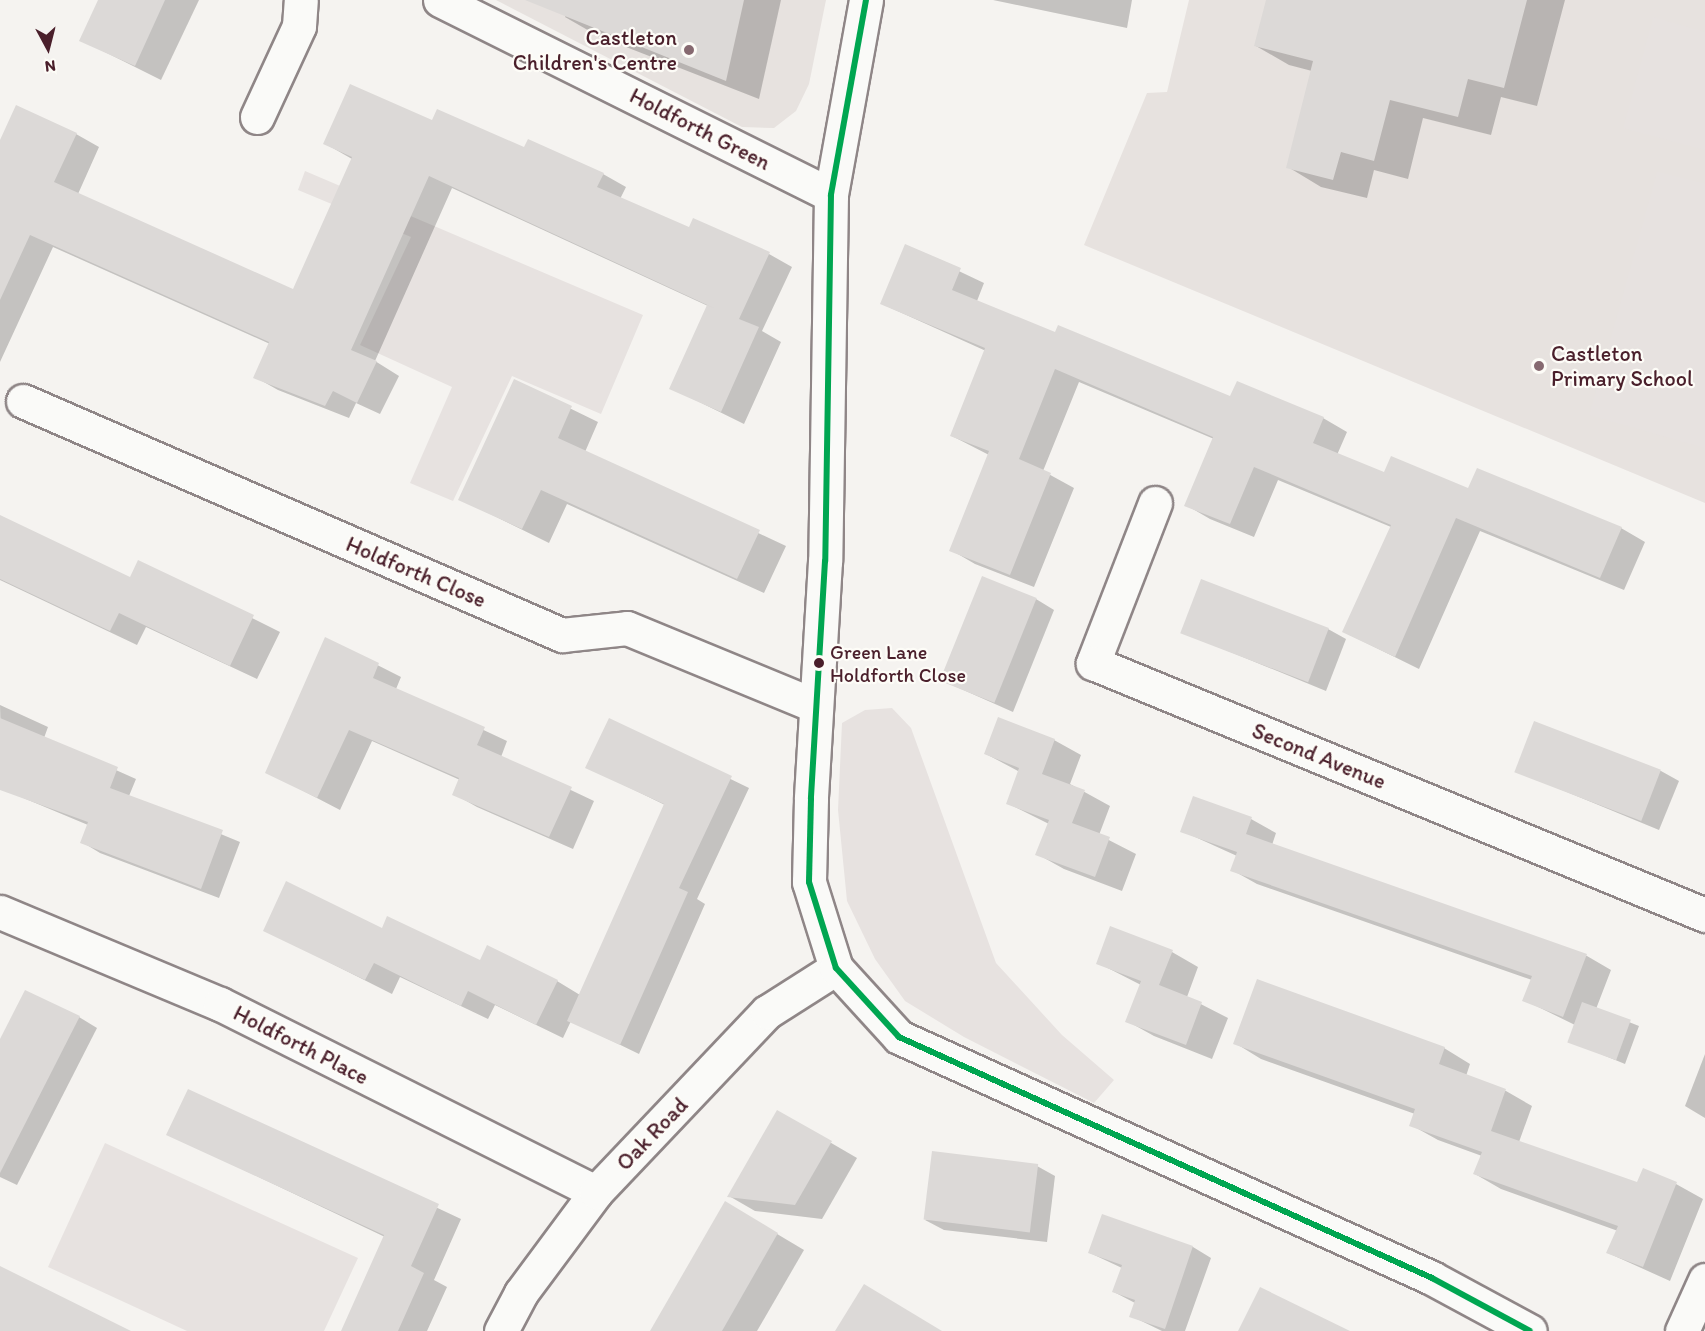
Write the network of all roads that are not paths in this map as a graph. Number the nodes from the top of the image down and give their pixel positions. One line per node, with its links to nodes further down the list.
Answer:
1 (301, 0): 4 (street)
2 (440, 0): 5 (street, Holdforth Green)
3 (866, 0): 5 (street)
4 (257, 117)
5 (831, 195): 8 (street)
6 (23, 401): 8 (street, Holdforth Close)
7 (1155, 503): 10 (street, Second Avenue)
8 (816, 706): 11 (street)
9 (0, 912): 12 (street, Holdforth Place)
10 (1705, 915)
11 (836, 968): 12 (street, Oak Road); 15 (street)
12 (596, 1192): 14 (street, Oak Road)
13 (1705, 1280): 16 (street)
14 (501, 1331)
15 (1530, 1331)
16 (1682, 1331)

